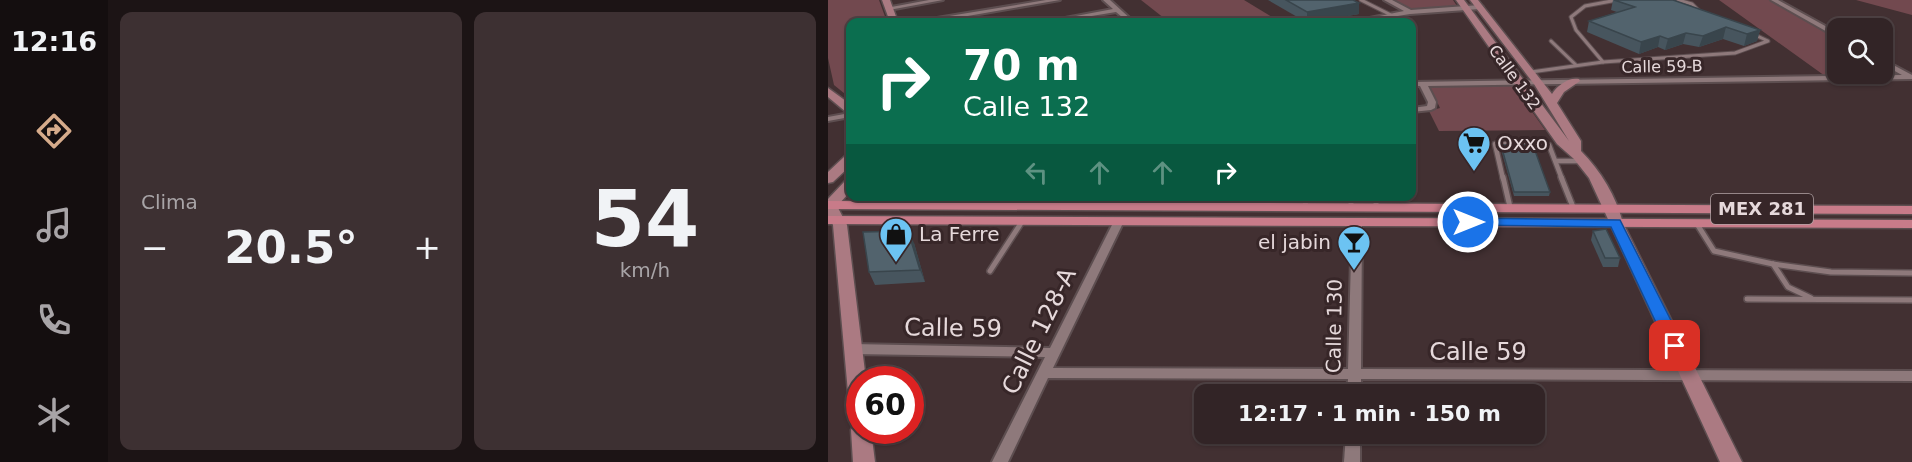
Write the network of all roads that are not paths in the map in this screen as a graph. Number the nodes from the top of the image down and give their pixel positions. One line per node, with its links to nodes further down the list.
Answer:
1 (940, 0): 9 (street)
2 (1057, 0): 17 (street)
3 (1106, 0): 12 (street)
4 (1361, 0): 15 (lane)
5 (1387, 0): 13 (street)
6 (1617, 0): 24 (lane)
7 (1677, 0): 14 (lane)
8 (1774, 0): 21 (street)
9 (887, 4): 16 (street)
10 (1463, 4): 11 (street); 13 (street); 31 (street, Calle 132)
11 (1477, 4): 27 (street, Calle 132)
12 (1117, 10): 18 (street); 19 (street)
13 (1410, 12): 15 (street)
14 (1690, 13)
15 (1391, 15): 20 (street)
16 (892, 18)
17 (950, 18)
18 (1070, 18)
19 (1126, 18)
20 (1375, 18)
21 (1827, 30)
22 (1748, 33): 24 (lane)
23 (1551, 40): 25 (lane)
24 (1603, 62): 25 (lane)
25 (1576, 65): 27 (lane)
26 (1893, 67): 28 (street)
27 (1531, 72): 30 (street, Calle 132)
28 (1912, 77): 29 (street, Calle 59-B)
29 (1575, 81): 30 (street, Calle 59-B); 35 (street)
30 (1539, 82): 31 (street, Calle 59-B); 35 (street, Calle 132)
31 (1520, 83): 33 (street, Calle 59-B); 40 (street, Calle 132)
32 (1416, 84): 33 (street, Calle 59-B)
33 (1423, 84): 37 (street)
34 (828, 91): 36 (street)
35 (1552, 103): 40 (street, Calle 132)
36 (846, 107)
37 (1416, 110)
38 (846, 117): 39 (street)
39 (828, 119)
40 (1579, 155): 41 (lane); 56 (street, Calle 132)
41 (1556, 161): 51 (lane); 52 (lane)
42 (846, 163): 43 (street)
43 (828, 179)
44 (846, 190): 55 (street)
45 (977, 201): 46 (main road, MEX 281); 55 (main road, MEX 281)
46 (1272, 202): 47 (main road, MEX 281)
47 (1305, 202): 48 (main road, MEX 281)
48 (1351, 202): 49 (main road, MEX 281)
49 (1376, 202): 50 (main road, MEX 281)
50 (1486, 207): 51 (main road, MEX 281); 60 (street)
51 (1510, 207): 52 (main road, MEX 281)
52 (1573, 207): 56 (main road, MEX 281)
53 (1688, 209): 54 (main road, MEX 281); 56 (main road, MEX 281); 61 (street)
54 (1912, 210)
55 (831, 212): 57 (main road, MEX 281); 69 (street)
56 (1614, 215): 60 (main road, MEX 281); 61 (main road, MEX 281); 73 (street, Calle 132)
57 (1023, 220): 58 (main road, MEX 281); 64 (lane)
58 (1119, 221): 59 (main road, MEX 281); 70 (street, Calle 128-A)
59 (1358, 222): 60 (main road, MEX 281); 74 (street, Calle 130)
60 (1490, 223)
61 (1697, 224): 62 (main road, MEX 281); 63 (lane)
62 (1912, 224)
63 (1773, 264): 65 (lane); 67 (lane)
64 (990, 271)
65 (1912, 273)
66 (1747, 299): 67 (lane)
67 (1816, 299): 68 (lane)
68 (1912, 300)
69 (852, 349): 70 (street, Calle 59); 71 (street)
70 (1054, 353): 72 (street, Calle 128-A)
71 (854, 366)
72 (1044, 373): 74 (street, Calle 59); 80 (street, Calle 128-A)
73 (1689, 374): 74 (street, Calle 59); 75 (street, Calle 59); 82 (street, Calle 132)
74 (1354, 375): 76 (street, Calle 130)
75 (1912, 376)
76 (1354, 384)
77 (862, 444): 79 (street)
78 (1353, 444): 81 (street)
79 (864, 462)
80 (1000, 462)
81 (1352, 462)
82 (1731, 462)

